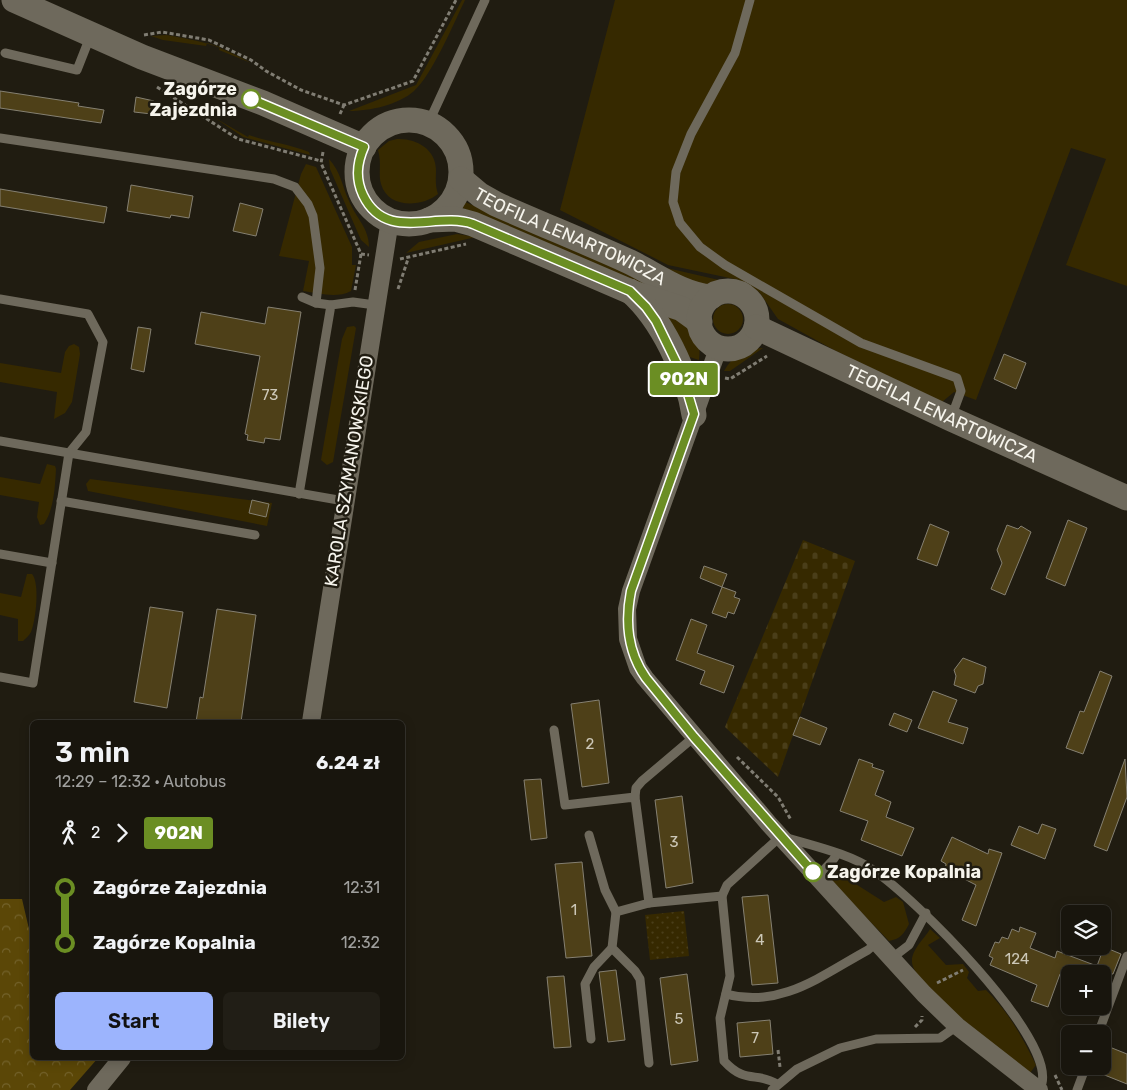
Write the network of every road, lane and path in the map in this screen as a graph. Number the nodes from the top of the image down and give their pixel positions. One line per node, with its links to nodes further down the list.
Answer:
1 (14, 0): 5 (street)
2 (456, 0): 9 (path)
3 (486, 0): 11 (lane)
4 (750, 0): 37 (lane)
5 (91, 34): 7 (lane); 13 (street)
6 (142, 35): 9 (path)
7 (5, 53)
8 (153, 84): 15 (path)
9 (344, 106): 10 (path)
10 (342, 110)
11 (428, 124): 13 (street); 16 (street)
12 (0, 138): 28 (lane)
13 (364, 147): 17 (street)
14 (322, 153): 15 (path)
15 (321, 160): 20 (path)
16 (461, 179): 18 (street); 25 (street, TEOFILA LENARTOWICZA)
17 (390, 220): 18 (street); 30 (street, KAROLA SZYMANOWSKIEGO)
18 (429, 220): 23 (street, TEOFILA LENARTOWICZA)
19 (473, 243): 22 (path)
20 (361, 254): 21 (path); 27 (path)
21 (368, 255)
22 (398, 259)
23 (630, 291): 31 (street, TEOFILA LENARTOWICZA); 36 (street)
24 (302, 297): 28 (lane)
25 (711, 297): 31 (street); 32 (street)
26 (0, 300): 39 (lane)
27 (353, 302): 29 (lane); 30 (lane)
28 (316, 303): 29 (lane)
29 (331, 305): 40 (lane)
30 (375, 305): 43 (street, KAROLA SZYMANOWSKIEGO)
31 (700, 322): 33 (street)
32 (756, 327): 33 (street); 37 (street, TEOFILA LENARTOWICZA)
33 (719, 346): 36 (street)
34 (772, 357): 35 (path)
35 (722, 377)
36 (694, 414): 50 (street)
37 (951, 419): 41 (street, TEOFILA LENARTOWICZA)
38 (0, 441): 39 (lane)
39 (68, 453): 40 (lane); 42 (lane)
40 (299, 494): 43 (lane)
41 (1127, 498)
42 (62, 501): 44 (lane); 46 (lane)
43 (344, 501): 48 (street, KAROLA SZYMANOWSKIEGO)
44 (255, 535)
45 (0, 554): 46 (lane)
46 (52, 563): 47 (lane)
47 (0, 677)
48 (311, 720)
49 (554, 730): 52 (lane)
50 (694, 737): 52 (lane); 55 (street)
51 (736, 756): 53 (path)
52 (635, 797): 59 (lane)
53 (793, 823)
54 (589, 834): 60 (lane)
55 (780, 836): 56 (lane); 57 (street); 58 (lane)
56 (837, 854): 57 (lane); 61 (lane)
57 (817, 877): 62 (street)
58 (722, 896): 59 (lane); 68 (lane)
59 (649, 903): 60 (lane)
60 (616, 912): 63 (lane)
61 (926, 913): 65 (lane); 66 (lane)
62 (877, 942): 65 (street); 68 (lane)
63 (612, 948): 71 (lane); 74 (lane)
64 (1127, 956): 69 (lane)
65 (892, 958): 70 (street)
66 (972, 965): 67 (path); 79 (lane)
67 (932, 986)
68 (726, 994): 78 (lane)
69 (1101, 1025)
70 (957, 1026): 78 (lane); 79 (street)
71 (591, 1039)
72 (778, 1050): 75 (path)
73 (120, 1060): 80 (street)
74 (649, 1063)
75 (780, 1068)
76 (1053, 1071): 81 (path)
77 (1083, 1075): 82 (lane)
78 (774, 1087)
79 (1038, 1089)
80 (96, 1090)
81 (1062, 1090)
82 (1077, 1090)

